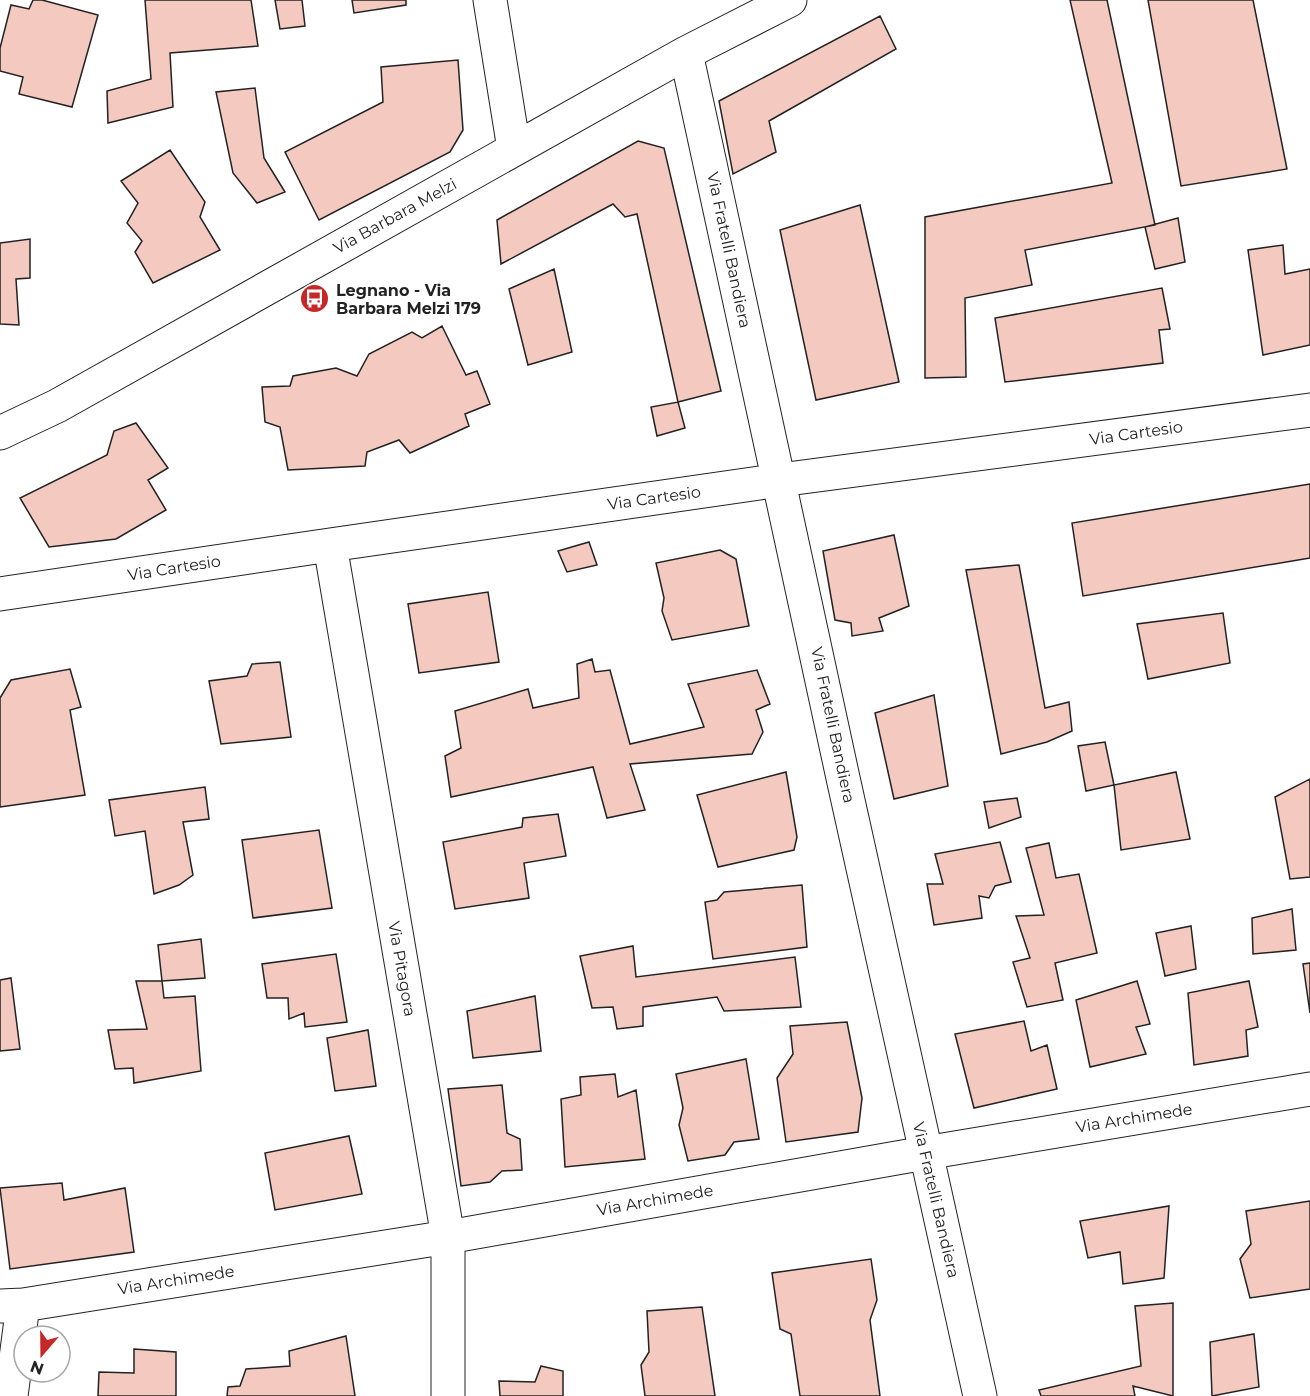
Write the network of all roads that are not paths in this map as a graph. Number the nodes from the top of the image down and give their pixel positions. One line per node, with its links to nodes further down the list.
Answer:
1 (490, 0): 4 (street)
2 (790, 0): 3 (street, Via Barbara Melzi)
3 (686, 53): 4 (street, Via Barbara Melzi); 7 (street, Via Fratelli Bandiera)
4 (514, 149): 6 (street, Via Barbara Melzi)
5 (1310, 410): 7 (street, Via Cartesio)
6 (0, 433)
7 (780, 480): 8 (street, Via Cartesio); 11 (street, Via Fratelli Bandiera)
8 (330, 545): 9 (street, Via Cartesio); 12 (street, Via Pitagora)
9 (0, 594)
10 (1310, 1089): 11 (street, Via Archimede)
11 (925, 1153): 12 (street, Via Archimede); 16 (street, Via Fratelli Bandiera)
12 (448, 1237): 13 (street, Via Archimede); 15 (street, Via Pitagora)
13 (11, 1305): 14 (street)
14 (11, 1396)
15 (448, 1396)
16 (980, 1396)

